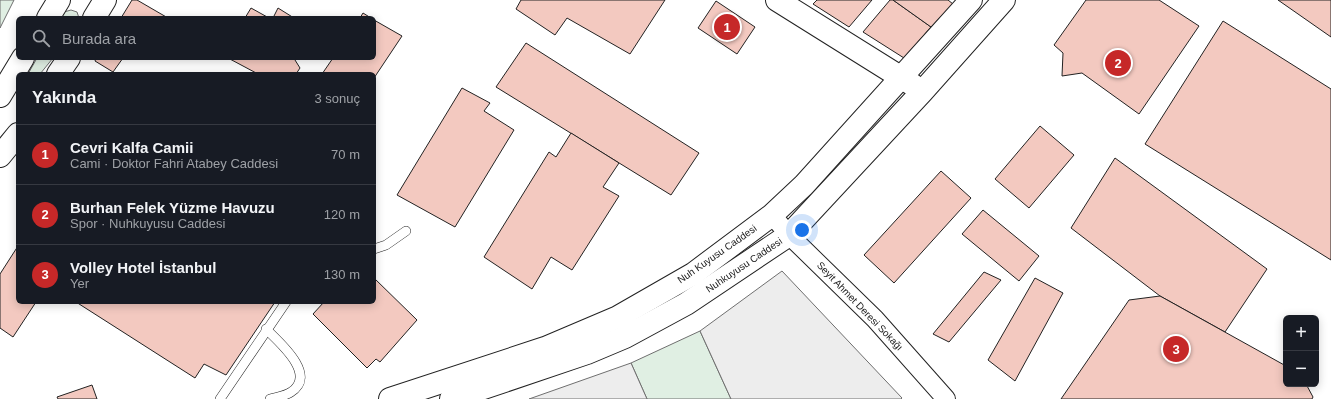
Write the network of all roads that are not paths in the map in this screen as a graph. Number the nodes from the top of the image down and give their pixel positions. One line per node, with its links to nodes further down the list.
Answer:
1 (59, 0): 6 (main road)
2 (105, 0): 7 (main road)
3 (777, 0): 11 (main road)
4 (971, 0): 11 (main road, Nuh Kuyusu Caddesi)
5 (1004, 0): 12 (main road, Nuhkuyusu Caddesi)
6 (49, 16)
7 (95, 16)
8 (22, 60): 13 (main road)
9 (68, 60): 10 (main road)
10 (59, 72)
11 (902, 78): 12 (main road); 16 (main road, Nuh Kuyusu Caddesi)
12 (922, 92): 18 (main road, Nuhkuyusu Caddesi)
13 (0, 96)
14 (16, 136): 15 (main road)
15 (0, 156)
16 (772, 215): 18 (street, Seyit Ahmet Deresi Sokağı); 25 (main road, Nuh Kuyusu Caddesi)
17 (406, 231): 19 (lane)
18 (790, 235): 26 (main road, Nuhkuyusu Caddesi); 27 (street, Seyit Ahmet Deresi Sokağı)
19 (376, 248)
20 (285, 304): 21 (lane)
21 (266, 329): 22 (lane); 23 (lane)
22 (292, 396): 24 (lane)
23 (220, 399)
24 (270, 399)
25 (390, 399)
26 (451, 399)
27 (946, 399)

